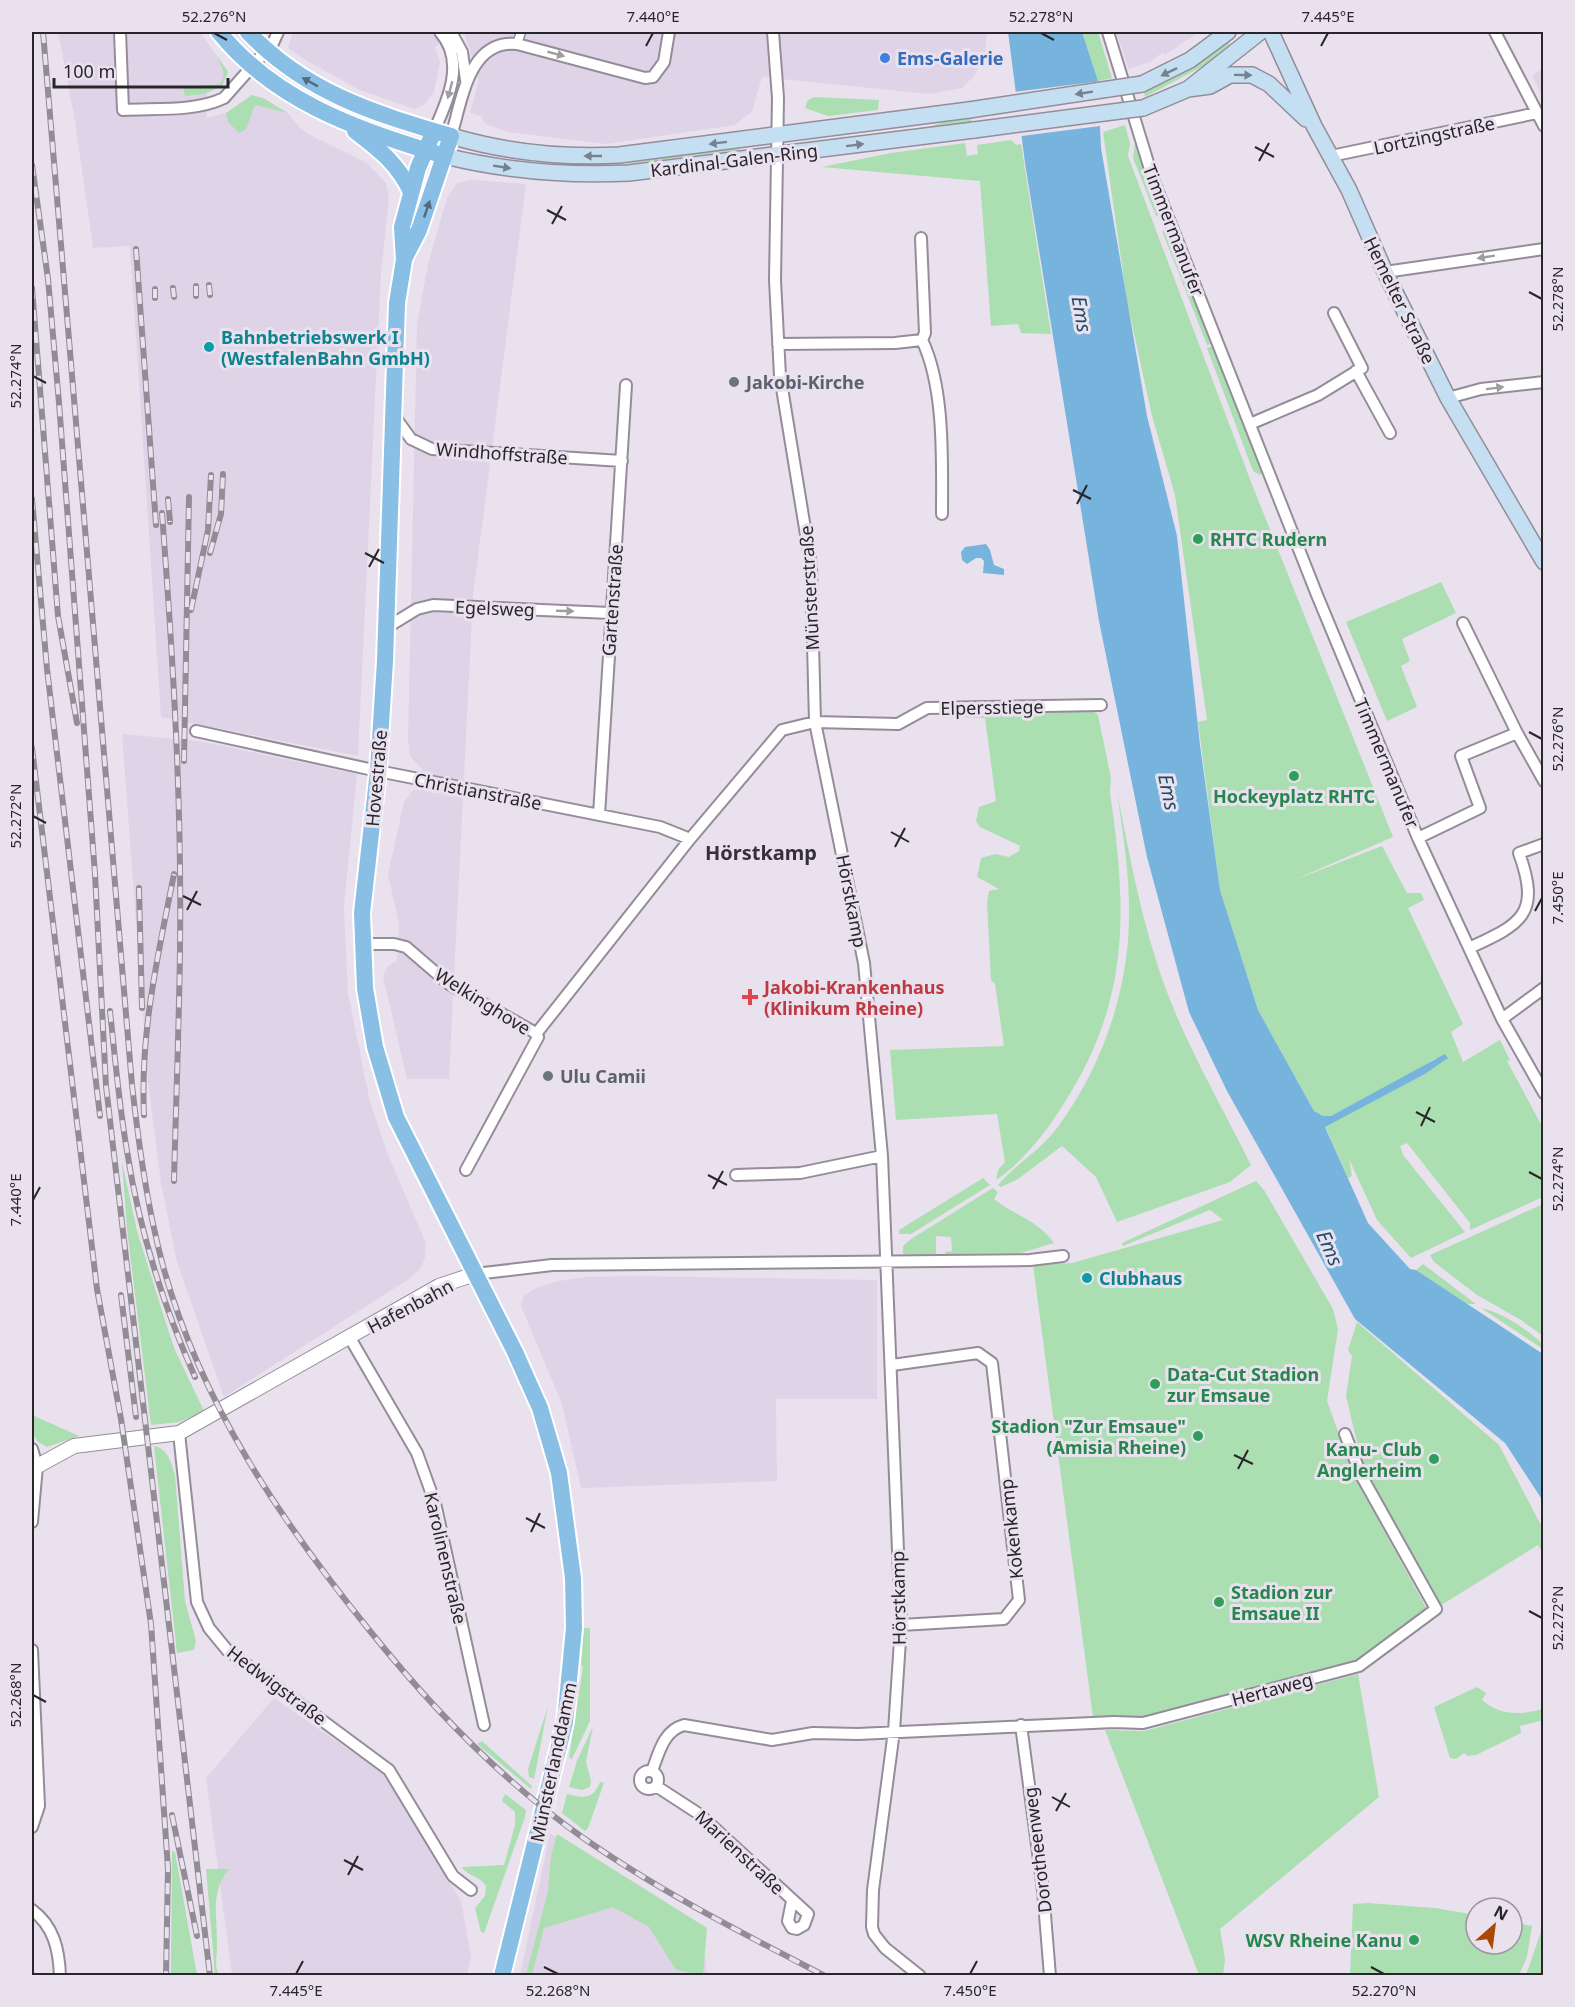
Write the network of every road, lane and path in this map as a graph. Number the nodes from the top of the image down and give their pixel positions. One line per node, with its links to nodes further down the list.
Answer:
1 (120, 32): 17 (street)
2 (219, 32): 17 (main road, Kardinal-Galen-Ring)
3 (248, 32): 16 (main road, Kardinal-Galen-Ring)
4 (278, 32): 16 (street)
5 (440, 32): 24 (street, one-way to 24)
6 (451, 32): 18 (street)
7 (521, 32): 15 (street)
8 (669, 32): 15 (street, one-way to 8)
9 (773, 32): 26 (street, Münsterstraße)
10 (1108, 32): 44 (street, Timmermanufer)
11 (1228, 32): 26 (main road, Kardinal-Galen-Ring, one-way to 26, bridge)
12 (1260, 32): 19 (main road, Kardinal-Galen-Ring)
13 (1271, 32): 22 (main road, Hemelter Straße)
14 (1495, 32): 20 (street)
15 (517, 44): 18 (street)
16 (266, 51): 17 (street); 24 (main road, Kardinal-Galen-Ring, one-way to 16)
17 (252, 67): 21 (main road, Kardinal-Galen-Ring)
18 (466, 81): 25 (street)
19 (1188, 89): 22 (main road, one-way to 22); 28 (main road, Kardinal-Galen-Ring, one-way to 19, bridge)
20 (1537, 113): 23 (street); 30 (street, Lortzingstraße)
21 (345, 122): 27 (main road, Kardinal-Galen-Ring); 31 (main road)
22 (1314, 126): 30 (main road, Hemelter Straße)
23 (1544, 126)
24 (434, 131): 25 (main road, Kardinal-Galen-Ring); 27 (main road, Hovestraße)
25 (451, 136): 26 (main road, Kardinal-Galen-Ring, one-way to 25); 29 (main road, Hovestraße)
26 (776, 136): 28 (street, Münsterstraße)
27 (425, 150): 29 (main road, Kardinal-Galen-Ring); 31 (main road, Hovestraße)
28 (776, 155): 29 (main road, Kardinal-Galen-Ring, one-way to 28); 38 (street, Münsterstraße)
29 (445, 156): 34 (main road, Hovestraße, one-way to 29)
30 (1331, 156): 35 (main road, Hemelter Straße)
31 (411, 192): 34 (main road, Hovestraße)
32 (921, 237): 37 (street)
33 (1544, 249): 35 (street, one-way to 35)
34 (404, 260): 43 (main road, Hovestraße)
35 (1385, 272): 42 (main road, Hemelter Straße)
36 (1334, 313): 39 (street)
37 (922, 340): 38 (street); 47 (street)
38 (778, 344): 53 (street, Münsterstraße)
39 (1356, 371): 44 (street); 45 (street)
40 (1544, 382): 42 (street, one-way to 40)
41 (626, 385): 46 (street, Gartenstraße)
42 (1448, 398): 48 (main road, Hemelter Straße)
43 (394, 417): 46 (street, Windhoffstraße); 51 (main road, Hovestraße)
44 (1251, 424): 59 (street, Timmermanufer)
45 (1390, 433)
46 (622, 461): 49 (street, Gartenstraße)
47 (942, 514)
48 (1544, 562)
49 (610, 613): 51 (street, Egelsweg, one-way to 49); 58 (street, Gartenstraße)
50 (1463, 623): 55 (street)
51 (387, 628): 56 (main road, Hovestraße)
52 (1101, 705): 53 (street, Elpersstiege)
53 (815, 722): 60 (street); 68 (street, Hörstkamp)
54 (196, 731): 56 (street, Christianstraße)
55 (1517, 733): 57 (street); 59 (street)
56 (378, 771): 58 (street, Christianstraße); 62 (main road, Hovestraße)
57 (1544, 782)
58 (599, 815): 60 (street, Christianstraße)
59 (1418, 838): 63 (street, Timmermanufer)
60 (690, 839): 66 (street)
61 (1544, 844): 63 (street)
62 (363, 944): 66 (street, Welkinghove); 73 (main road, Hovestraße)
63 (1469, 948): 65 (street, Timmermanufer)
64 (1544, 988): 65 (street)
65 (1502, 1019): 67 (street, Timmermanufer)
66 (537, 1036): 69 (street)
67 (1544, 1093)
68 (882, 1156): 70 (street); 72 (street, Hörstkamp)
69 (466, 1170)
70 (736, 1175)
71 (1063, 1256): 72 (street)
72 (885, 1261): 73 (street, Hafenbahn); 75 (street, Hörstkamp)
73 (475, 1274): 74 (street, Hafenbahn); 91 (main road, Münsterlanddamm)
74 (350, 1338): 76 (street, Hafenbahn); 83 (street, Karolinenstraße)
75 (892, 1365): 81 (street, Hörstkamp); 81 (street, Kokenkamp)
76 (179, 1433): 79 (street, Hafenbahn); 87 (street, Hedwigstraße)
77 (1345, 1434): 84 (street, Hertaweg)
78 (32, 1449): 79 (street)
79 (34, 1467): 80 (street)
80 (32, 1522)
81 (901, 1625): 85 (street, Hörstkamp)
82 (32, 1650): 86 (street)
83 (484, 1725)
84 (1021, 1725): 85 (street, Hertaweg); 93 (street, Dorotheenweg)
85 (894, 1731): 88 (street, Marienstraße); 92 (street, Hörstkamp)
86 (32, 1827)
87 (471, 1890)
88 (792, 1901)
89 (32, 1910): 90 (street)
90 (60, 1976)
91 (501, 1976)
92 (920, 1976)
93 (1050, 1976)

